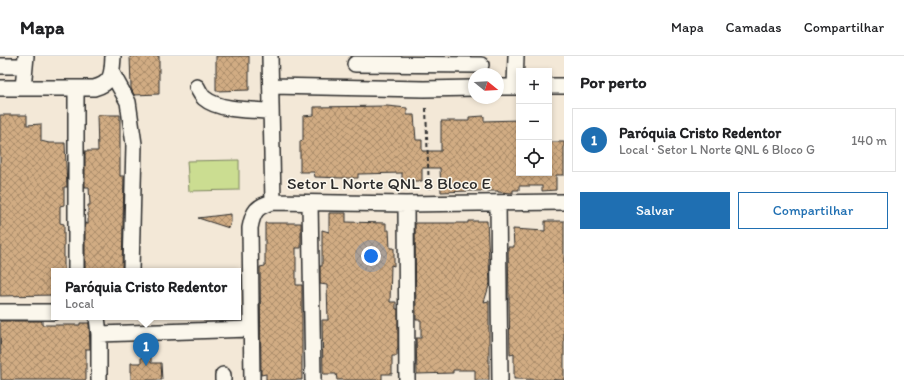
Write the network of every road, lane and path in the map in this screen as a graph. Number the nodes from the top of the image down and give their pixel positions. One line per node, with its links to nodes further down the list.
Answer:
1 (113, 56): 9 (street)
2 (270, 56): 10 (street)
3 (516, 56): 8 (street)
4 (355, 60): 6 (street); 14 (street)
5 (26, 61): 7 (street); 18 (street)
6 (481, 65)
7 (0, 66)
8 (516, 68)
9 (112, 73): 19 (street); 30 (street)
10 (271, 86): 14 (street); 22 (street)
11 (552, 86): 12 (street)
12 (564, 86)
13 (197, 87): 22 (street)
14 (355, 87): 20 (street)
15 (504, 87): 16 (street)
16 (516, 87)
17 (0, 88): 18 (street)
18 (23, 88): 19 (street)
19 (76, 88): 29 (street)
20 (468, 88)
21 (426, 108): 26 (path)
22 (271, 111): 24 (street)
23 (564, 202): 27 (street, Setor L Norte QNL 8 Bloco E)
24 (268, 203): 25 (street, Setor L Norte QNL 8 Bloco E); 31 (street)
25 (310, 203): 28 (street, Setor L Norte QNL 8 Bloco E); 39 (street)
26 (429, 203): 27 (street, Setor L Norte QNL 8 Bloco E); 28 (street, Setor L Norte QNL 8 Bloco E)
27 (498, 203): 41 (street)
28 (406, 204): 40 (street)
29 (76, 268)
30 (130, 268)
31 (244, 310): 35 (street)
32 (0, 312): 33 (street)
33 (51, 312)
34 (97, 320): 36 (street)
35 (250, 329): 36 (street); 38 (street)
36 (99, 334): 37 (street)
37 (99, 380)
38 (252, 380)
39 (313, 380)
40 (407, 380)
41 (500, 380)

